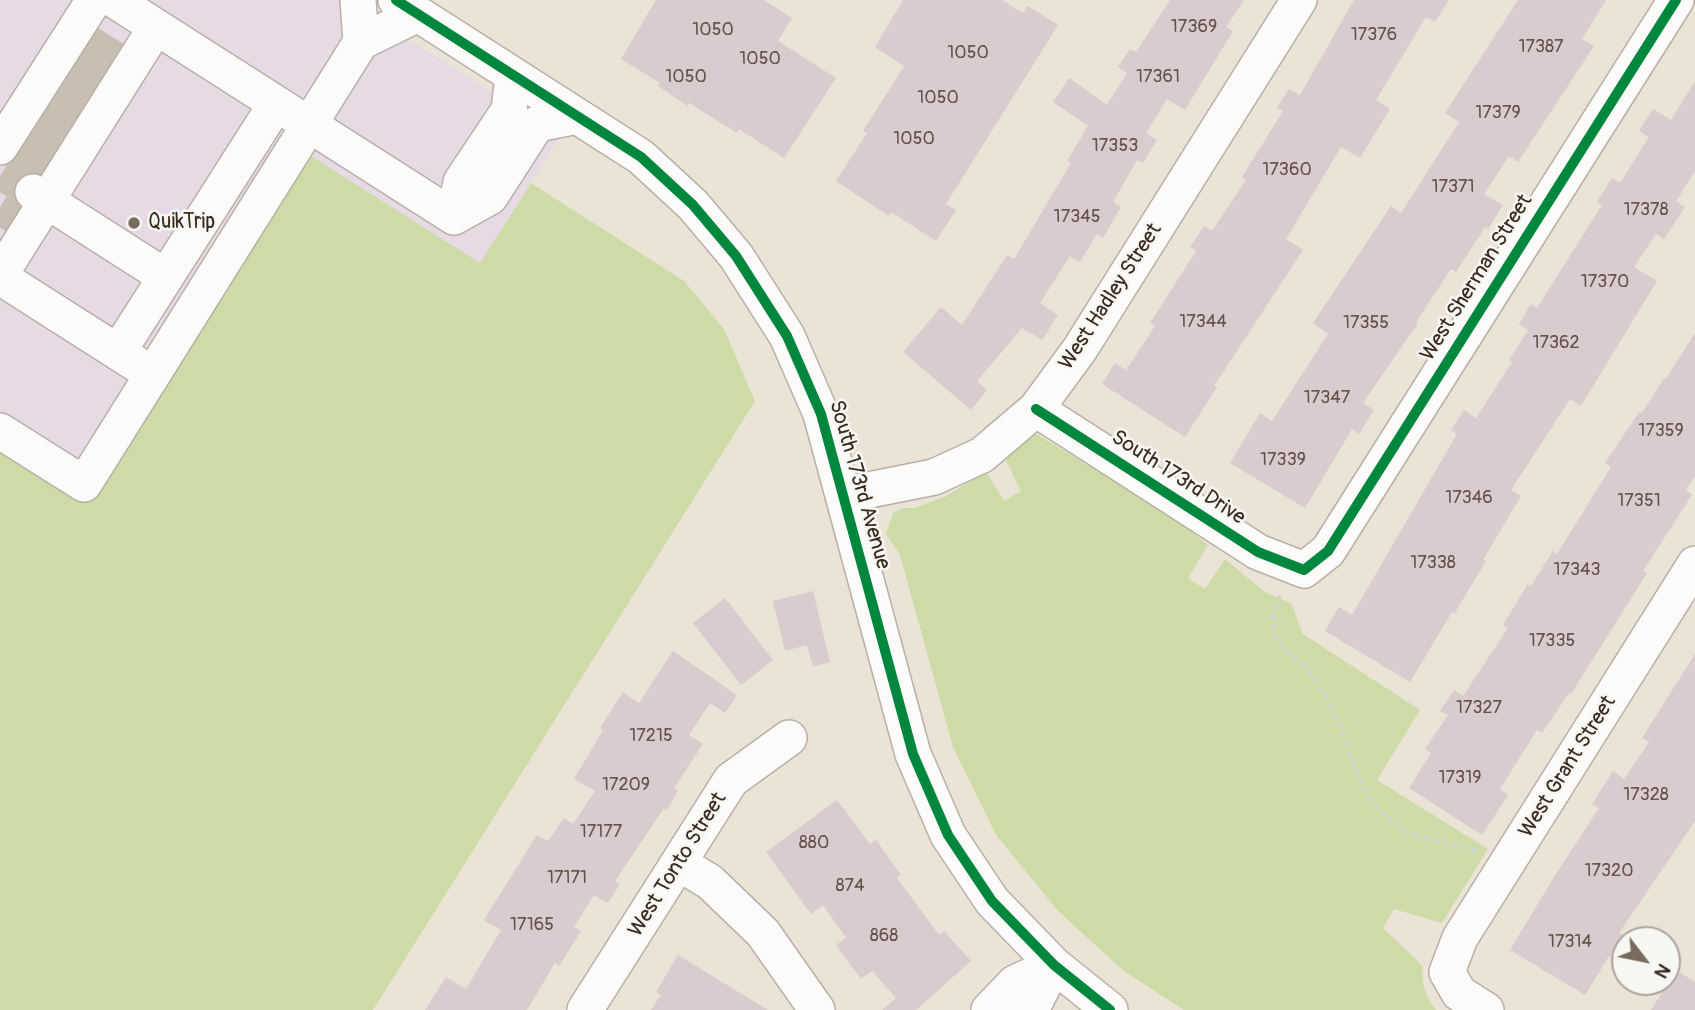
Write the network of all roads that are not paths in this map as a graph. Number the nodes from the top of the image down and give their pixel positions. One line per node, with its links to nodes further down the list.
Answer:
1 (94, 0): 13 (street)
2 (114, 0): 7 (street)
3 (358, 0): 8 (street)
4 (1299, 0): 19 (street, West Hadley Street)
5 (1676, 0): 23 (street, West Sherman Street)
6 (407, 7): 8 (street); 9 (street, South 173rd Avenue)
7 (156, 27): 10 (street); 13 (street)
8 (361, 42): 12 (street)
9 (513, 75): 11 (street, South 173rd Avenue); 14 (street)
10 (276, 104): 12 (street); 16 (street)
11 (577, 116): 14 (street); 21 (street, South 173rd Avenue)
12 (309, 125): 14 (street); 18 (street)
13 (55, 126): 15 (street); 16 (street)
14 (454, 217)
15 (0, 276): 17 (street)
16 (166, 276): 17 (street)
17 (118, 352): 18 (street)
18 (153, 374): 20 (street)
19 (1036, 409): 21 (street, West Hadley Street); 23 (street, South 173rd Drive)
20 (0, 431)
21 (844, 495): 26 (street, South 173rd Avenue)
22 (1695, 564): 32 (street, West Grant Street)
23 (1304, 570)
24 (789, 738): 25 (street, West Tonto Street)
25 (679, 863): 27 (street, West Tonto Street); 28 (street)
26 (1054, 965): 29 (street); 30 (street); 31 (street, South 173rd Avenue)
27 (585, 1010)
28 (817, 1010)
29 (989, 1010)
30 (1027, 1010)
31 (1110, 1010)
32 (1486, 1010)

